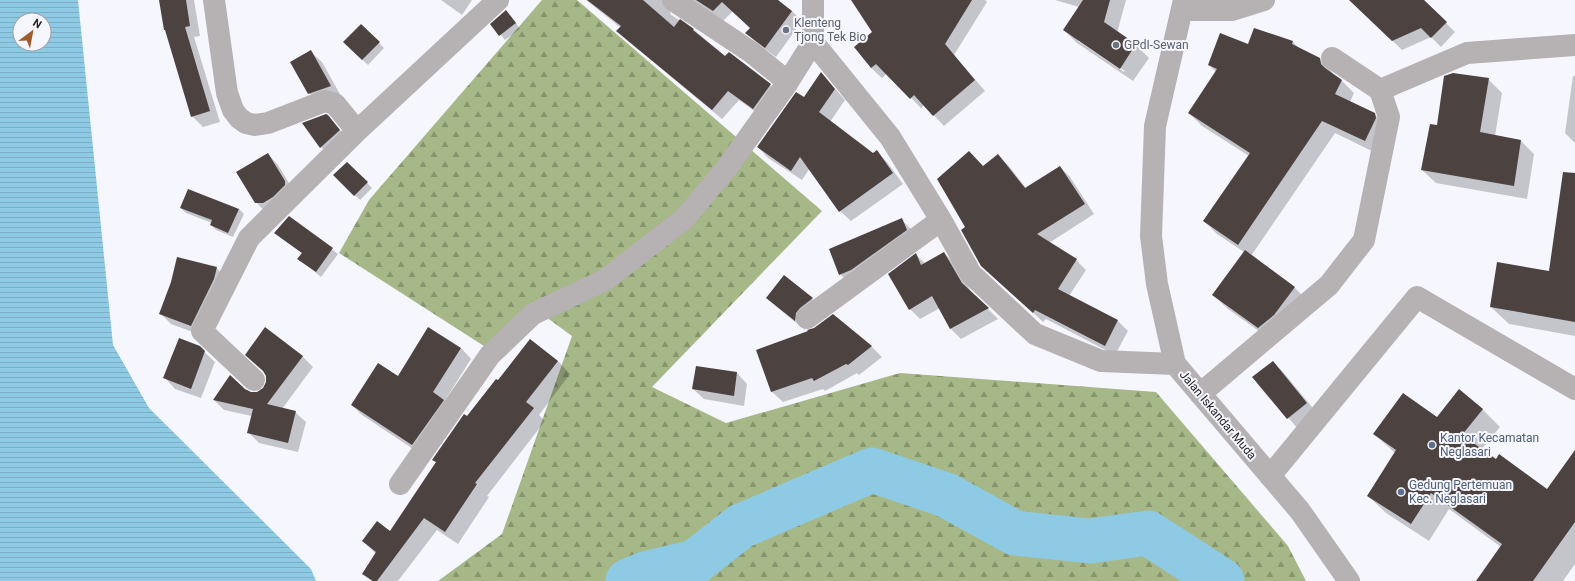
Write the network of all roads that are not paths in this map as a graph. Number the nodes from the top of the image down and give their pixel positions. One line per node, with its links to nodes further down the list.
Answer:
1 (214, 0): 12 (street)
2 (498, 0): 12 (street)
3 (672, 0): 10 (street)
4 (812, 0): 7 (street)
5 (1264, 0): 6 (street)
6 (1183, 5): 15 (street, Jalan Iskandar Muda)
7 (813, 42): 10 (street); 13 (street)
8 (1575, 44): 11 (street)
9 (1332, 58): 11 (street)
10 (788, 82): 20 (street)
11 (1380, 90): 18 (street)
12 (358, 131): 16 (street)
13 (941, 220): 14 (street); 15 (street)
14 (807, 318)
15 (1174, 364): 18 (street, Jalan Iskandar Muda)
16 (254, 380)
17 (1575, 389): 19 (street)
18 (1200, 394): 19 (street, Jalan Iskandar Muda)
19 (1270, 476): 21 (street, Jalan Iskandar Muda)
20 (400, 484)
21 (1349, 581)

